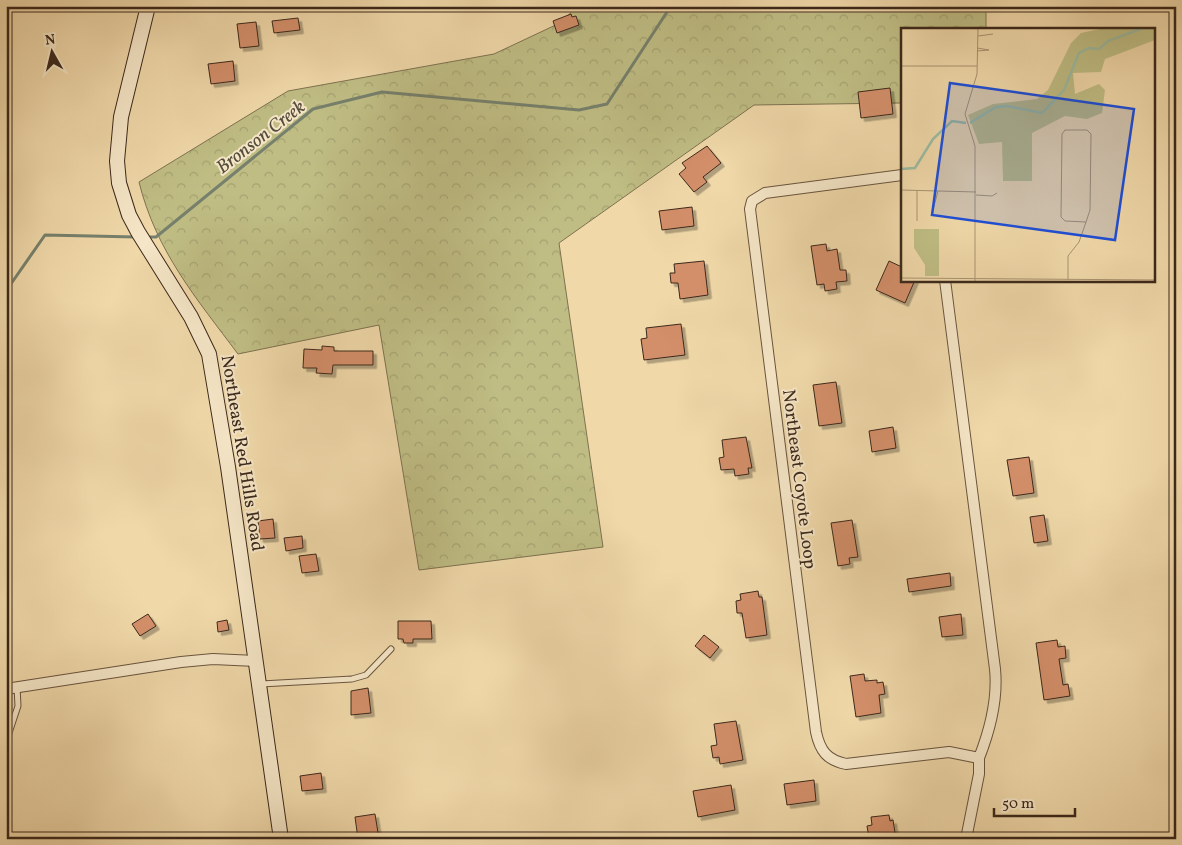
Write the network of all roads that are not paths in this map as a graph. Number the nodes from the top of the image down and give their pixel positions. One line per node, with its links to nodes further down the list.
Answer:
1 (148, 6): 5 (street, Northeast Red Hills Road)
2 (901, 175): 10 (street, Northeast Coyote Loop)
3 (945, 281): 10 (street)
4 (391, 649): 6 (lane)
5 (257, 661): 6 (street, Northeast Red Hills Road); 7 (street)
6 (260, 684): 11 (street, Northeast Red Hills Road)
7 (17, 688): 8 (street); 9 (lane)
8 (6, 689)
9 (6, 742)
10 (979, 758): 12 (street)
11 (282, 839)
12 (966, 839)

